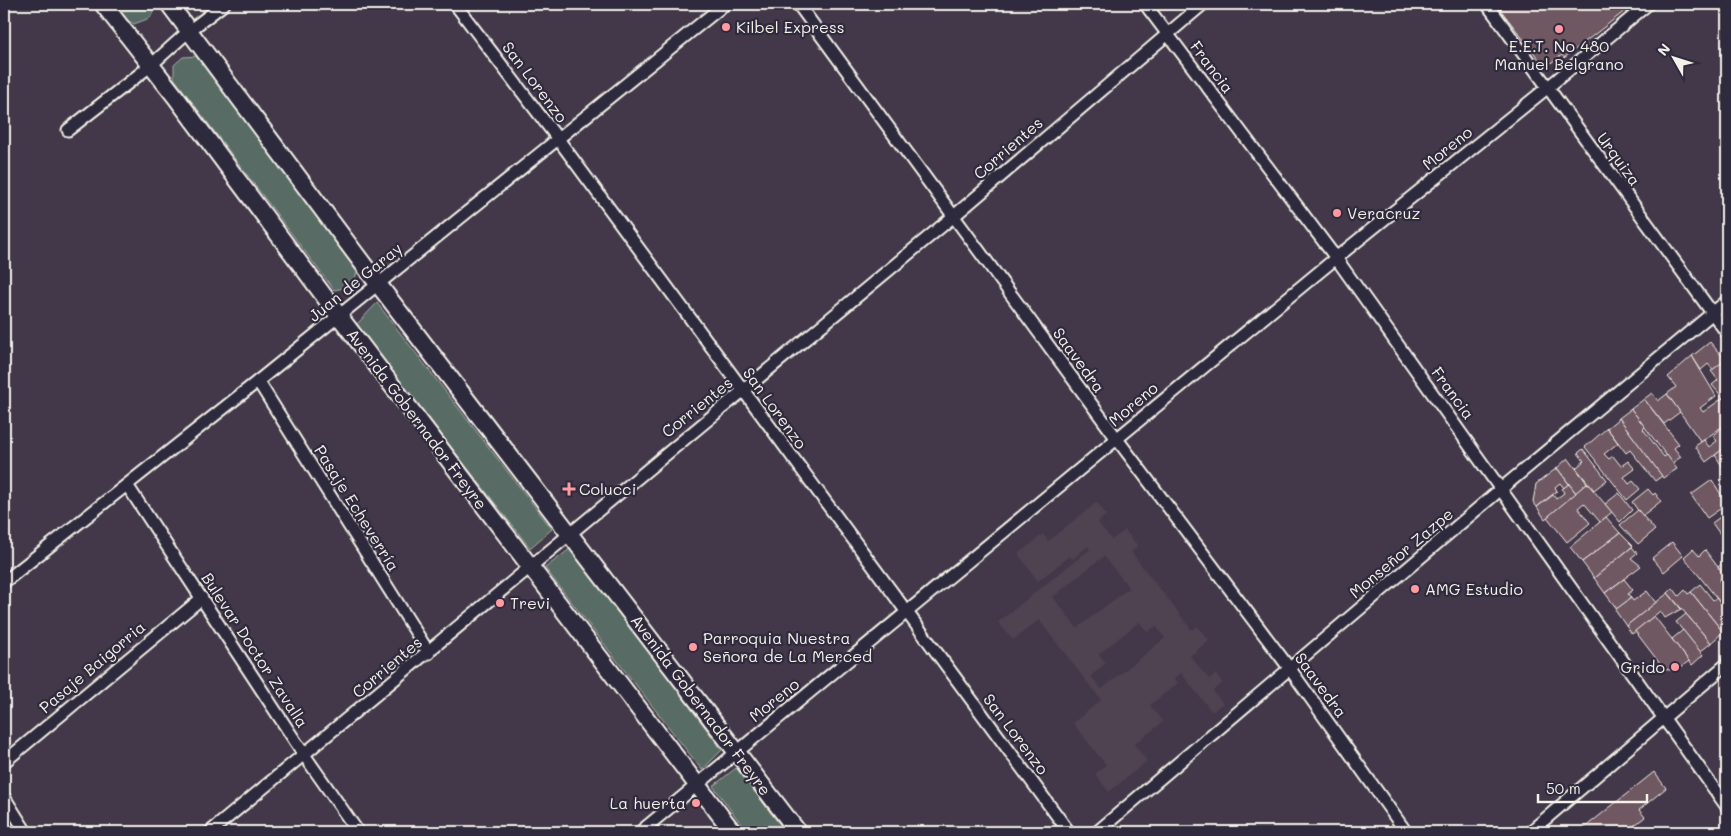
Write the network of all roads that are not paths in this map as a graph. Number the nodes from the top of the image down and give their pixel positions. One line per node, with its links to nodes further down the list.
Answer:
1 (103, 4): 13 (main road, Avenida Gobernador Freyre)
2 (169, 4): 11 (main road, Avenida Gobernador Freyre)
3 (224, 4): 11 (street)
4 (455, 4): 16 (street, San Lorenzo)
5 (725, 4): 16 (street, Juan de Garay)
6 (798, 4): 17 (street, Saavedra)
7 (1145, 4): 12 (street, Francia)
8 (1203, 4): 12 (street, Corrientes)
9 (1487, 4): 14 (street, Urquiza)
10 (1648, 4): 14 (street, Moreno)
11 (189, 31): 13 (street); 19 (main road, Avenida Gobernador Freyre)
12 (1167, 34): 17 (street, Corrientes); 18 (street, Francia)
13 (150, 66): 15 (street); 22 (main road, Avenida Gobernador Freyre)
14 (1547, 88): 18 (street, Moreno); 21 (street, Urquiza)
15 (68, 130)
16 (558, 139): 19 (street, Juan de Garay); 25 (street, San Lorenzo)
17 (954, 216): 25 (street, Corrientes); 26 (street, Saavedra)
18 (1336, 258): 26 (street, Moreno); 28 (street, Francia)
19 (378, 284): 22 (street, Juan de Garay); 29 (main road, Avenida Gobernador Freyre)
20 (1727, 301): 21 (street, Monseñor Zazpe)
21 (1713, 313): 23 (street, Urquiza); 28 (street, Monseñor Zazpe)
22 (339, 316): 24 (street, Juan de Garay); 30 (main road, Avenida Gobernador Freyre)
23 (1727, 333)
24 (258, 381): 27 (street, Juan de Garay); 34 (street, Pasaje Echeverría)
25 (743, 391): 29 (street, Corrientes); 33 (street, San Lorenzo)
26 (1117, 439): 33 (street, Moreno); 36 (street, Saavedra)
27 (127, 485): 31 (street, Juan de Garay); 32 (street, Bulevar Doctor Zavalla)
28 (1502, 489): 36 (street, Monseñor Zazpe); 37 (street, Francia)
29 (570, 533): 30 (street, Corrientes); 38 (main road, Avenida Gobernador Freyre)
30 (530, 568): 34 (street, Corrientes); 41 (main road, Avenida Gobernador Freyre)
31 (4, 582)
32 (202, 598): 39 (street, Bulevar Doctor Zavalla); 40 (street, Pasaje Baigorria)
33 (906, 613): 38 (street, Moreno); 50 (street, San Lorenzo)
34 (429, 653): 39 (street, Corrientes)
35 (1727, 664): 37 (street)
36 (1290, 669): 51 (street, Monseñor Zazpe); 52 (street, Saavedra)
37 (1663, 719): 43 (street, Francia); 53 (street)
38 (738, 751): 41 (street, Moreno); 49 (main road, Avenida Gobernador Freyre)
39 (305, 756): 45 (street, Corrientes); 46 (street, Bulevar Doctor Zavalla)
40 (4, 762)
41 (698, 785): 47 (street, Moreno); 48 (main road, Avenida Gobernador Freyre)
42 (4, 797): 44 (street)
43 (1727, 807)
44 (26, 832)
45 (210, 832)
46 (358, 832)
47 (640, 832)
48 (734, 832)
49 (798, 832)
50 (1069, 832)
51 (1097, 832)
52 (1406, 832)
53 (1530, 832)

